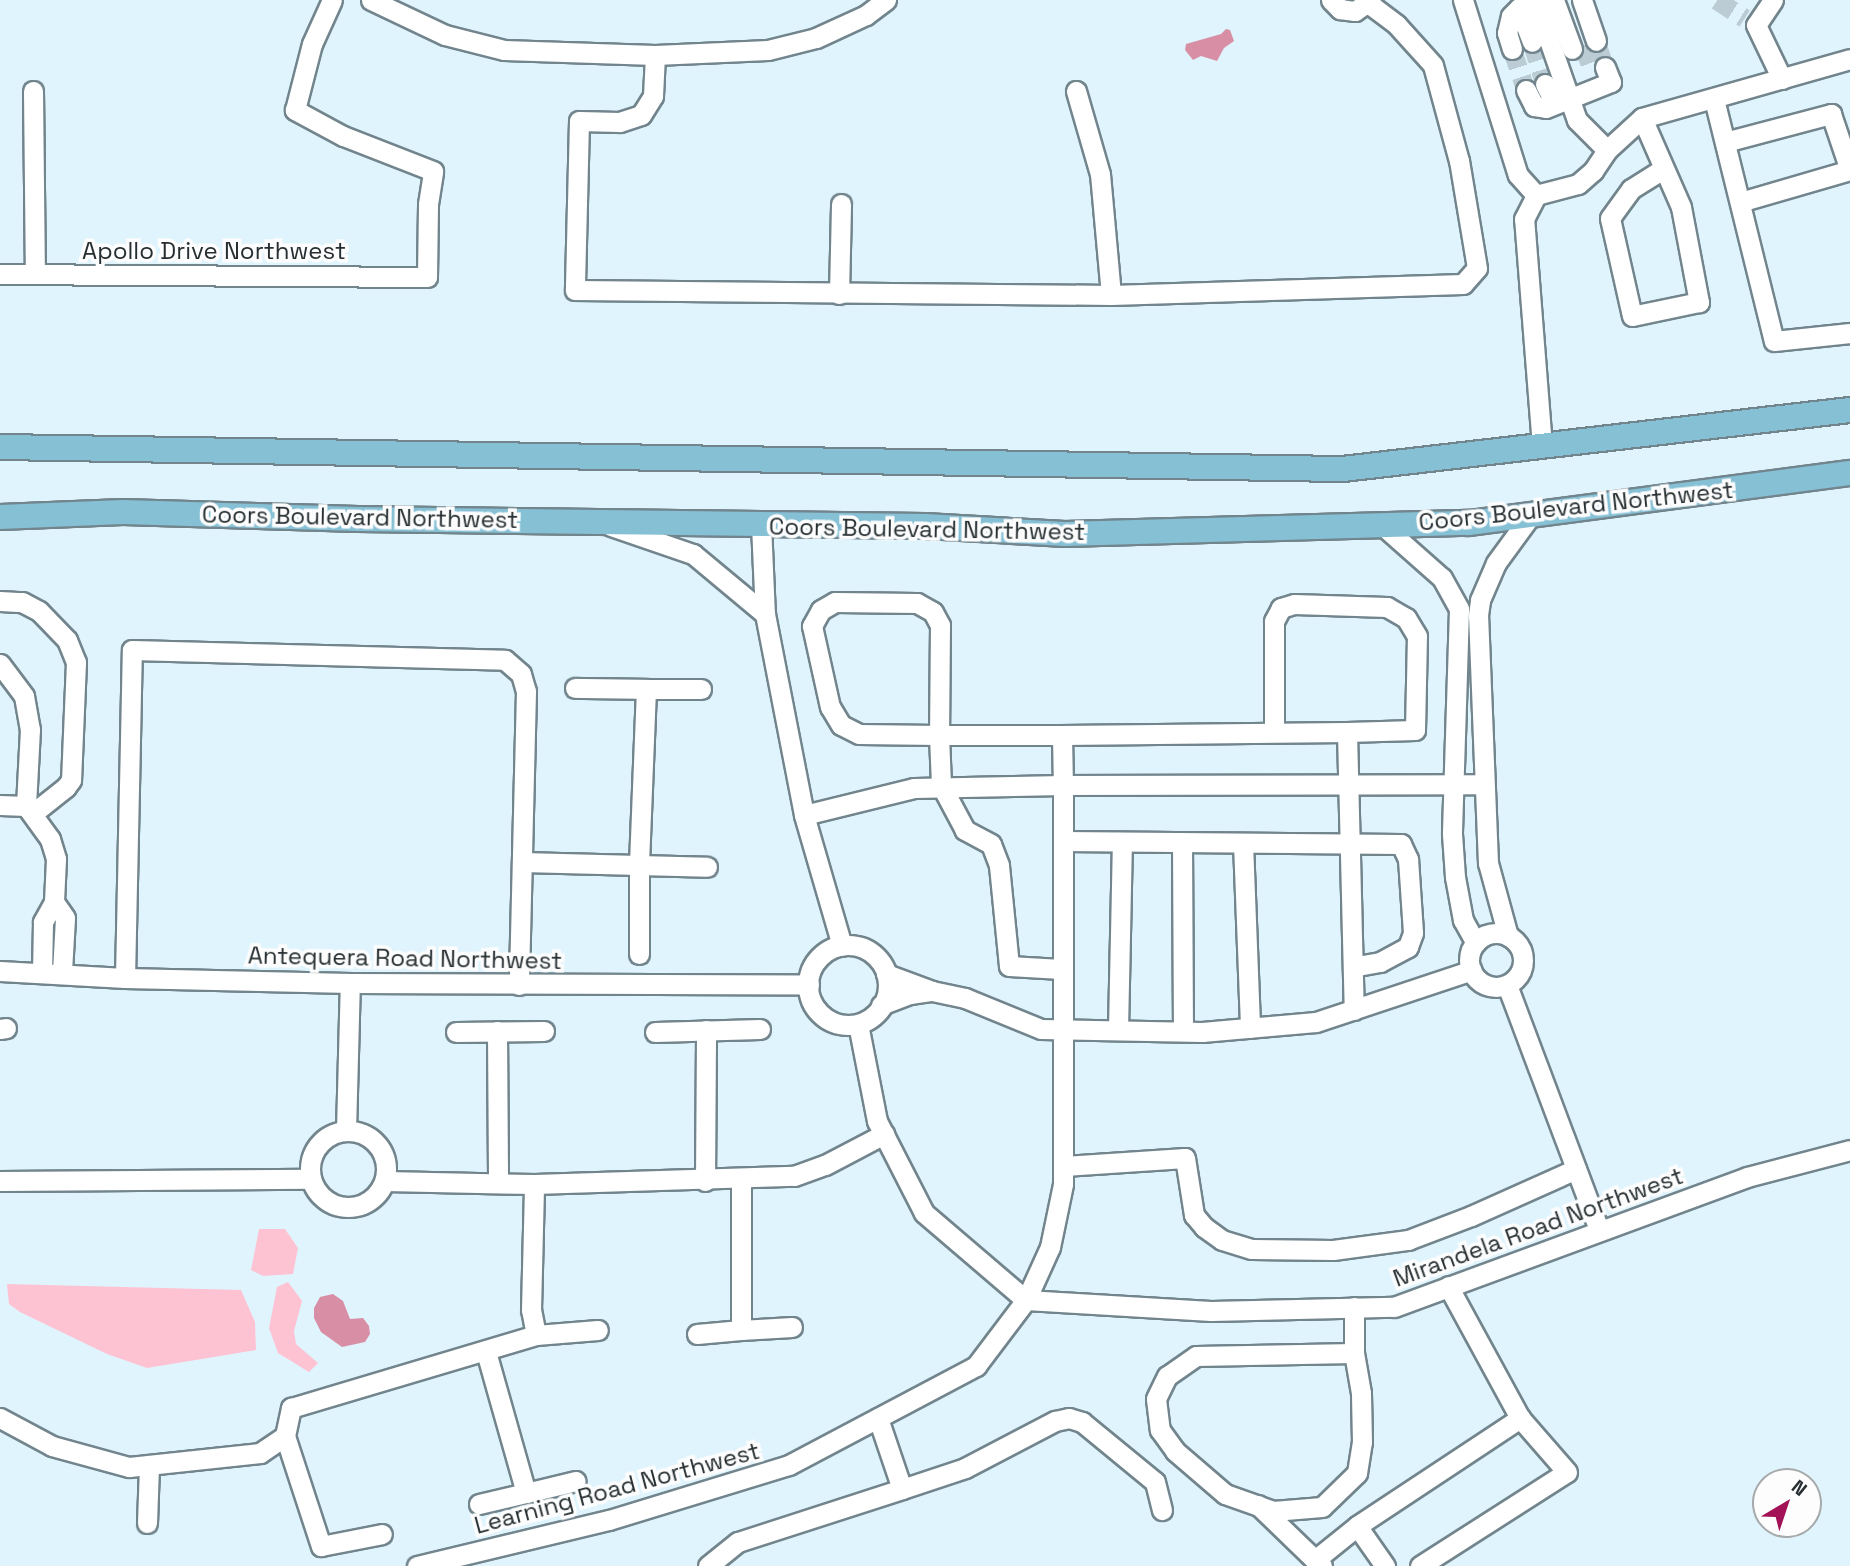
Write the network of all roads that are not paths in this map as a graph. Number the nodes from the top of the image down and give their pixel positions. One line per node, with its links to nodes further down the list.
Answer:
1 (331, 0): 32 (street, Apollo Drive Northwest)
2 (371, 0): 14 (street)
3 (886, 0): 14 (street)
4 (1331, 0): 9 (street)
5 (1463, 0): 28 (street)
6 (1567, 0): 12 (street)
7 (1582, 0): 12 (street)
8 (1770, 1): 16 (street)
9 (1370, 2): 34 (street)
10 (1539, 3): 11 (street); 12 (street); 13 (street); 18 (street)
11 (1532, 42)
12 (1584, 45)
13 (1512, 49)
14 (655, 54): 33 (street)
15 (1850, 60): 16 (street)
16 (1782, 79): 22 (street)
17 (1545, 84): 18 (street)
18 (1584, 84): 19 (street); 25 (street)
19 (1526, 90)
20 (33, 91): 32 (street)
21 (1076, 91): 34 (street)
22 (1714, 99): 23 (street); 24 (street)
23 (1642, 118): 25 (street); 26 (street)
24 (1725, 142): 27 (street); 29 (street)
25 (1607, 150): 28 (street)
26 (1662, 170): 26 (street)
27 (1850, 170): 29 (street)
28 (1536, 195): 37 (street)
29 (1740, 202): 35 (street)
30 (841, 204): 33 (street)
31 (0, 274): 32 (street, Apollo Drive Northwest)
32 (36, 274)
33 (839, 294): 34 (street)
34 (1111, 295)
35 (1850, 333)
36 (1850, 410): 37 (main road)
37 (1542, 446): 38 (main road)
38 (0, 447)
39 (1850, 473): 40 (main road, Coors Boulevard Northwest)
40 (1531, 515): 44 (main road, Coors Boulevard Northwest); 55 (street)
41 (0, 517): 42 (main road, Coors Boulevard Northwest)
42 (597, 522): 43 (main road, Coors Boulevard Northwest); 46 (street)
43 (761, 524): 44 (main road, Coors Boulevard Northwest); 46 (street)
44 (1382, 525): 58 (street)
45 (0, 601): 61 (street)
46 (765, 614): 62 (street)
47 (0, 664): 61 (street)
48 (575, 688): 49 (street)
49 (646, 689): 50 (street); 69 (street)
50 (701, 689)
51 (1274, 732): 52 (street); 52 (street); 54 (street)
52 (1347, 732): 59 (street)
53 (939, 735): 53 (street); 54 (street); 56 (street)
54 (1062, 735): 57 (street, Learning Road Northwest)
55 (1485, 784): 58 (street); 72 (street)
56 (941, 785): 57 (street); 62 (street); 77 (street)
57 (1063, 785): 59 (street); 63 (street, Learning Road Northwest)
58 (1455, 785): 59 (street); 73 (street)
59 (1347, 786): 67 (street)
60 (0, 805): 61 (street)
61 (29, 810): 71 (street)
62 (804, 816): 74 (street)
63 (1063, 841): 64 (street); 77 (street, Learning Road Northwest)
64 (1122, 842): 65 (street); 96 (street)
65 (1182, 842): 66 (street); 99 (street)
66 (1243, 842): 67 (street); 92 (street)
67 (1352, 843): 76 (street); 76 (street)
68 (522, 862): 69 (street); 83 (street); 85 (street)
69 (639, 865): 70 (street); 75 (street)
70 (707, 867)
71 (54, 902): 80 (street); 81 (street)
72 (1508, 936): 73 (street); 87 (street)
73 (1476, 943): 78 (street)
74 (842, 946): 82 (street); 86 (street)
75 (639, 954)
76 (1353, 967): 90 (street)
77 (1061, 969): 93 (street, Learning Road Northwest)
78 (1472, 970): 87 (street); 90 (street)
79 (0, 971): 80 (street, Antequera Road Northwest)
80 (42, 972): 81 (street, Antequera Road Northwest)
81 (62, 972): 83 (street, Antequera Road Northwest)
82 (886, 974): 88 (street); 89 (street)
83 (125, 978): 84 (street, Antequera Road Northwest)
84 (350, 983): 85 (street, Antequera Road Northwest); 102 (street)
85 (519, 985): 86 (street, Antequera Road Northwest)
86 (809, 985): 91 (street)
87 (1507, 985): 106 (street)
88 (932, 991): 89 (street); 93 (street)
89 (881, 1005): 91 (street)
90 (1354, 1010): 92 (street)
91 (858, 1024): 103 (street)
92 (1250, 1028): 99 (street)
93 (1060, 1029): 96 (street); 105 (street, Learning Road Northwest)
94 (706, 1030): 95 (street); 101 (street); 111 (street)
95 (760, 1030)
96 (1118, 1030): 99 (street)
97 (497, 1031): 98 (street); 100 (street); 112 (street)
98 (544, 1031)
99 (1183, 1031)
100 (456, 1032)
101 (655, 1032)
102 (346, 1131): 107 (street); 110 (street)
103 (884, 1134): 108 (street); 116 (street)
104 (1850, 1150): 114 (street, Mirandela Road Northwest)
105 (1064, 1167): 106 (street); 116 (street, Learning Road Northwest)
106 (1576, 1169): 114 (street)
107 (311, 1179): 109 (street); 110 (street)
108 (741, 1180): 111 (street); 120 (street)
109 (0, 1181)
110 (385, 1181): 112 (street)
111 (705, 1181): 113 (street)
112 (498, 1183): 113 (street)
113 (534, 1184): 122 (street)
114 (1599, 1230): 115 (street, Mirandela Road Northwest)
115 (1448, 1286): 117 (street, Mirandela Road Northwest); 127 (street)
116 (1026, 1300): 117 (street, Mirandela Road Northwest); 126 (street, Learning Road Northwest)
117 (1354, 1307): 124 (street)
118 (792, 1327): 120 (street)
119 (598, 1330): 122 (street)
120 (741, 1330): 121 (street)
121 (697, 1334)
122 (536, 1335): 123 (street)
123 (486, 1352): 128 (street); 132 (street)
124 (1354, 1353): 134 (street); 134 (street)
125 (0, 1418): 129 (street)
126 (878, 1418): 131 (street); 139 (street, Learning Road Northwest)
127 (1520, 1418): 137 (street); 144 (street)
128 (285, 1436): 129 (street); 138 (street)
129 (149, 1465): 136 (street)
130 (576, 1481): 132 (street)
131 (902, 1489): 135 (street); 142 (street)
132 (526, 1493): 133 (street)
133 (479, 1504)
134 (1257, 1505): 140 (street)
135 (1162, 1510)
136 (147, 1523)
137 (1357, 1526): 140 (street); 143 (street)
138 (382, 1534)
139 (490, 1558): 141 (street, Learning Road Northwest)
140 (1318, 1563)
141 (417, 1566)
142 (708, 1566)
143 (1385, 1566)
144 (1420, 1566)

